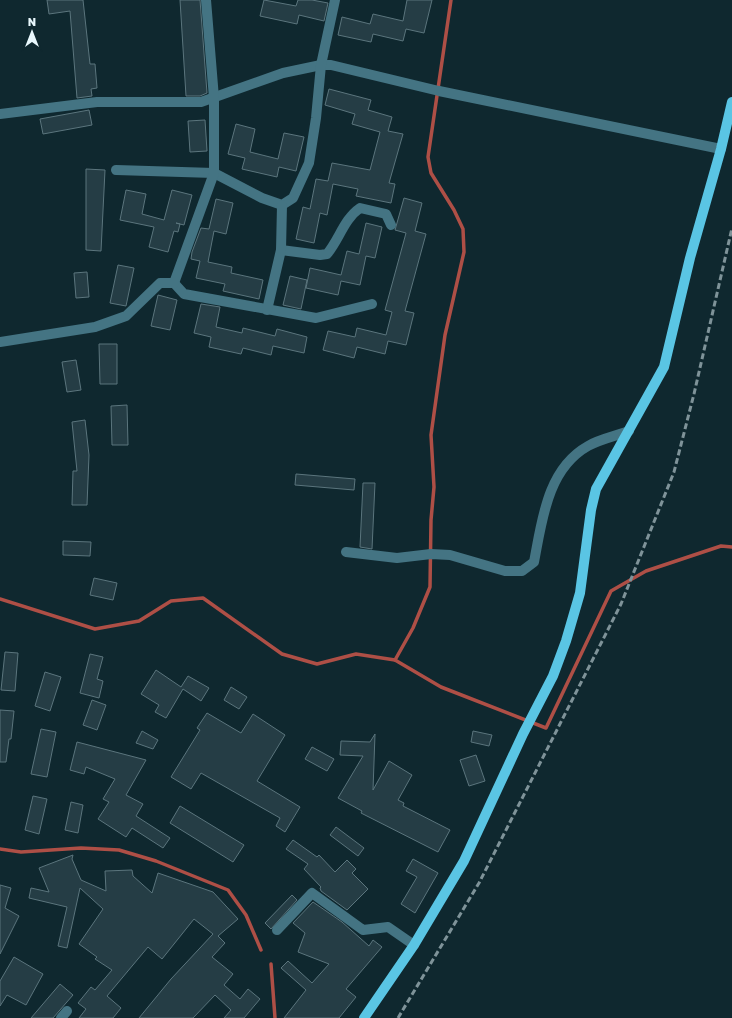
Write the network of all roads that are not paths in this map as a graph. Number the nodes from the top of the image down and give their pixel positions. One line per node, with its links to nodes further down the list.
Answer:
1 (206, 0): 4 (street)
2 (335, 0): 3 (street)
3 (321, 65): 4 (street); 7 (street); 10 (street)
4 (214, 98): 6 (street); 9 (street)
5 (732, 102): 7 (main road)
6 (0, 114)
7 (721, 149): 17 (main road)
8 (116, 170): 9 (street)
9 (214, 173): 10 (street); 13 (street)
10 (282, 205): 12 (street)
11 (391, 225): 12 (street)
12 (281, 250): 15 (street)
13 (174, 283): 15 (street); 16 (street)
14 (372, 304): 15 (street)
15 (267, 310)
16 (0, 342)
17 (629, 431): 18 (street); 20 (main road)
18 (346, 552)
19 (277, 930): 20 (street)
20 (414, 945): 21 (main road)
21 (364, 1018)

